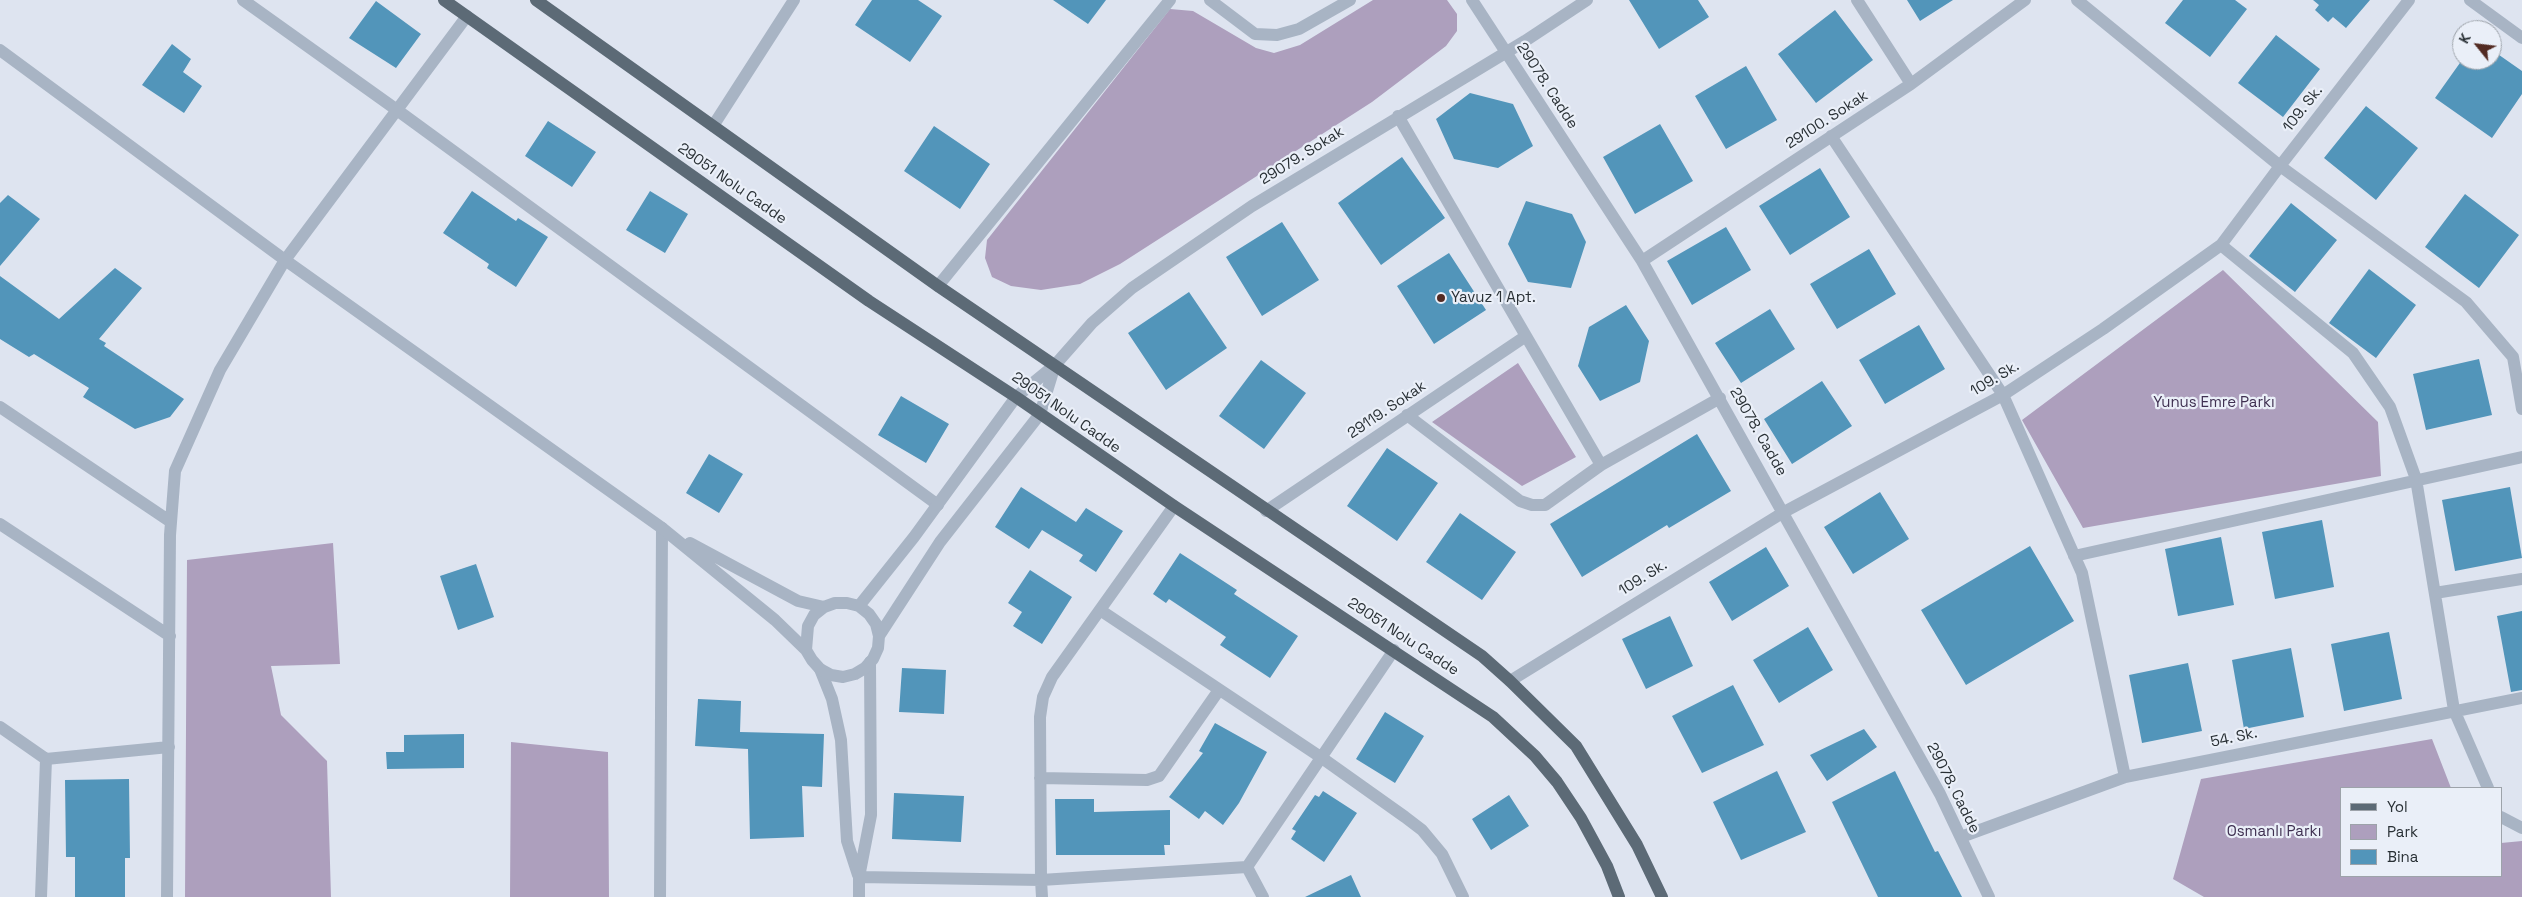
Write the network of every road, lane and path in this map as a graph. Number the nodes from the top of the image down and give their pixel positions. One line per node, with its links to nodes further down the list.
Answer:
1 (242, 0): 20 (street)
2 (444, 0): 15 (main road, 29051 Nolu Cadde)
3 (536, 0): 22 (main road, 29051 Nolu Cadde)
4 (794, 0): 22 (street)
5 (1170, 0): 28 (street)
6 (1210, 0): 7 (street)
7 (1350, 0)
8 (1472, 0): 18 (street, 29078. Cadde)
9 (1587, 0): 18 (street, 29079. Sokak)
10 (1857, 0): 19 (street)
11 (2025, 0): 19 (street, 29100. Sokak)
12 (2077, 0): 24 (street)
13 (2409, 0): 24 (street, 109. Sk.)
14 (2470, 0): 16 (street)
15 (467, 16): 20 (street); 32 (main road, 29051 Nolu Cadde)
16 (2522, 38)
17 (0, 50): 26 (street)
18 (1506, 53): 21 (street, 29079. Sokak); 27 (street, 29078. Cadde)
19 (1911, 84): 23 (street, 29100. Sokak)
20 (397, 110): 26 (street); 41 (street)
21 (1398, 116): 29 (street); 30 (street, 29079. Sokak)
22 (713, 126): 28 (main road, 29051 Nolu Cadde)
23 (1831, 136): 27 (street, 29100. Sokak); 31 (street)
24 (2280, 166): 25 (street, 109. Sk.); 35 (street)
25 (2221, 246): 31 (street, 109. Sk.); 40 (street)
26 (285, 260): 45 (street); 47 (street)
27 (1642, 261): 33 (street, 29078. Cadde)
28 (938, 286): 30 (main road, 29051 Nolu Cadde)
29 (1526, 336): 37 (street, 29119. Sokak); 39 (street)
30 (1055, 365): 32 (street, 29079. Sokak); 36 (street); 43 (main road, 29051 Nolu Cadde)
31 (2002, 395): 44 (street, 109. Sk.); 48 (street)
32 (1016, 397): 36 (main road, 29051 Nolu Cadde); 41 (street, 29079. Sokak)
33 (1720, 398): 39 (street); 44 (street, 29078. Cadde)
34 (0, 407): 45 (street)
35 (2522, 409)
36 (1040, 414): 42 (main road, 29051 Nolu Cadde); 55 (street)
37 (1407, 415): 39 (street); 43 (street, 29119. Sokak)
38 (2522, 456): 40 (street)
39 (1601, 465)
40 (2416, 479): 48 (street); 50 (street)
41 (938, 505): 51 (street, 29079. Sokak)
42 (1174, 506): 53 (street); 57 (main road, 29051 Nolu Cadde)
43 (1266, 511): 60 (main road, 29051 Nolu Cadde)
44 (1784, 512): 60 (street, 109. Sk.); 73 (street, 29078. Cadde)
45 (171, 522): 54 (street)
46 (0, 524): 54 (street)
47 (662, 528): 52 (street); 56 (street); 79 (street)
48 (2074, 556): 68 (street)
49 (2522, 579): 50 (street)
50 (2435, 593): 63 (street)
51 (859, 606): 52 (street); 55 (street)
52 (824, 607): 56 (street)
53 (1100, 610): 61 (street); 69 (street)
54 (170, 636): 65 (street)
55 (879, 636): 58 (street)
56 (806, 650): 59 (street)
57 (1394, 650): 66 (street); 84 (main road, 29051 Nolu Cadde)
58 (870, 662): 59 (street); 75 (street)
59 (820, 669): 75 (street)
60 (1510, 680): 85 (main road, 29051 Nolu Cadde)
61 (1219, 690): 66 (street); 69 (street)
62 (2522, 698): 63 (street, 54. Sk.)
63 (2454, 710): 68 (street, 54. Sk.); 70 (street)
64 (0, 727): 67 (street)
65 (169, 747): 67 (street); 78 (street)
66 (1322, 758): 74 (street); 83 (street)
67 (46, 759): 77 (street)
68 (2125, 777): 73 (street, 54. Sk.)
69 (1040, 778): 76 (street)
70 (2488, 787)
71 (2502, 818): 72 (street)
72 (2522, 828)
73 (1961, 837): 86 (street, 29078. Cadde)
74 (1247, 867): 76 (street); 82 (street)
75 (859, 877): 76 (street); 80 (street)
76 (1041, 880): 81 (street)
77 (41, 897)
78 (167, 897)
79 (660, 897)
80 (859, 897)
81 (1042, 897)
82 (1263, 897)
83 (1463, 897)
84 (1619, 897)
85 (1662, 897)
86 (1989, 897)

